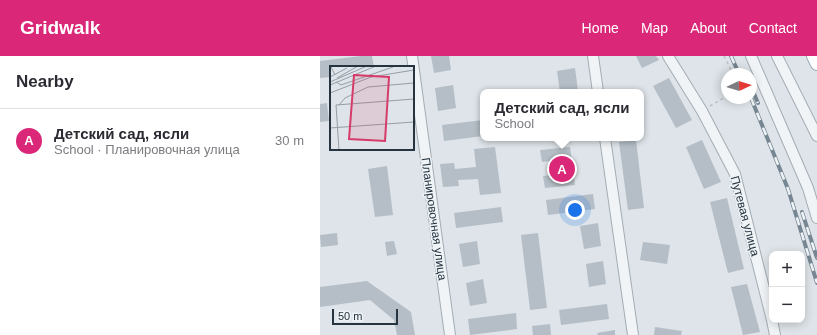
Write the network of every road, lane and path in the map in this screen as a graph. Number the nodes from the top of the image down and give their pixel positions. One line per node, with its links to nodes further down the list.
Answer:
1 (412, 56): 9 (street, Планировочная улица)
2 (593, 56): 12 (street)
3 (668, 56): 14 (street, Путевая улица)
4 (724, 56): 10 (path)
5 (751, 56): 17 (street)
6 (777, 56): 15 (street)
7 (813, 56): 8 (main road)
8 (817, 64)
9 (413, 66)
10 (730, 68)
11 (414, 71): 20 (street, Планировочная улица)
12 (598, 89)
13 (721, 100): 14 (path)
14 (702, 111): 18 (street, Путевая улица)
15 (817, 136)
16 (605, 141): 21 (street)
17 (817, 218)
18 (769, 308)
19 (773, 323): 22 (street, Путевая улица)
20 (450, 335)
21 (633, 335)
22 (775, 335)

